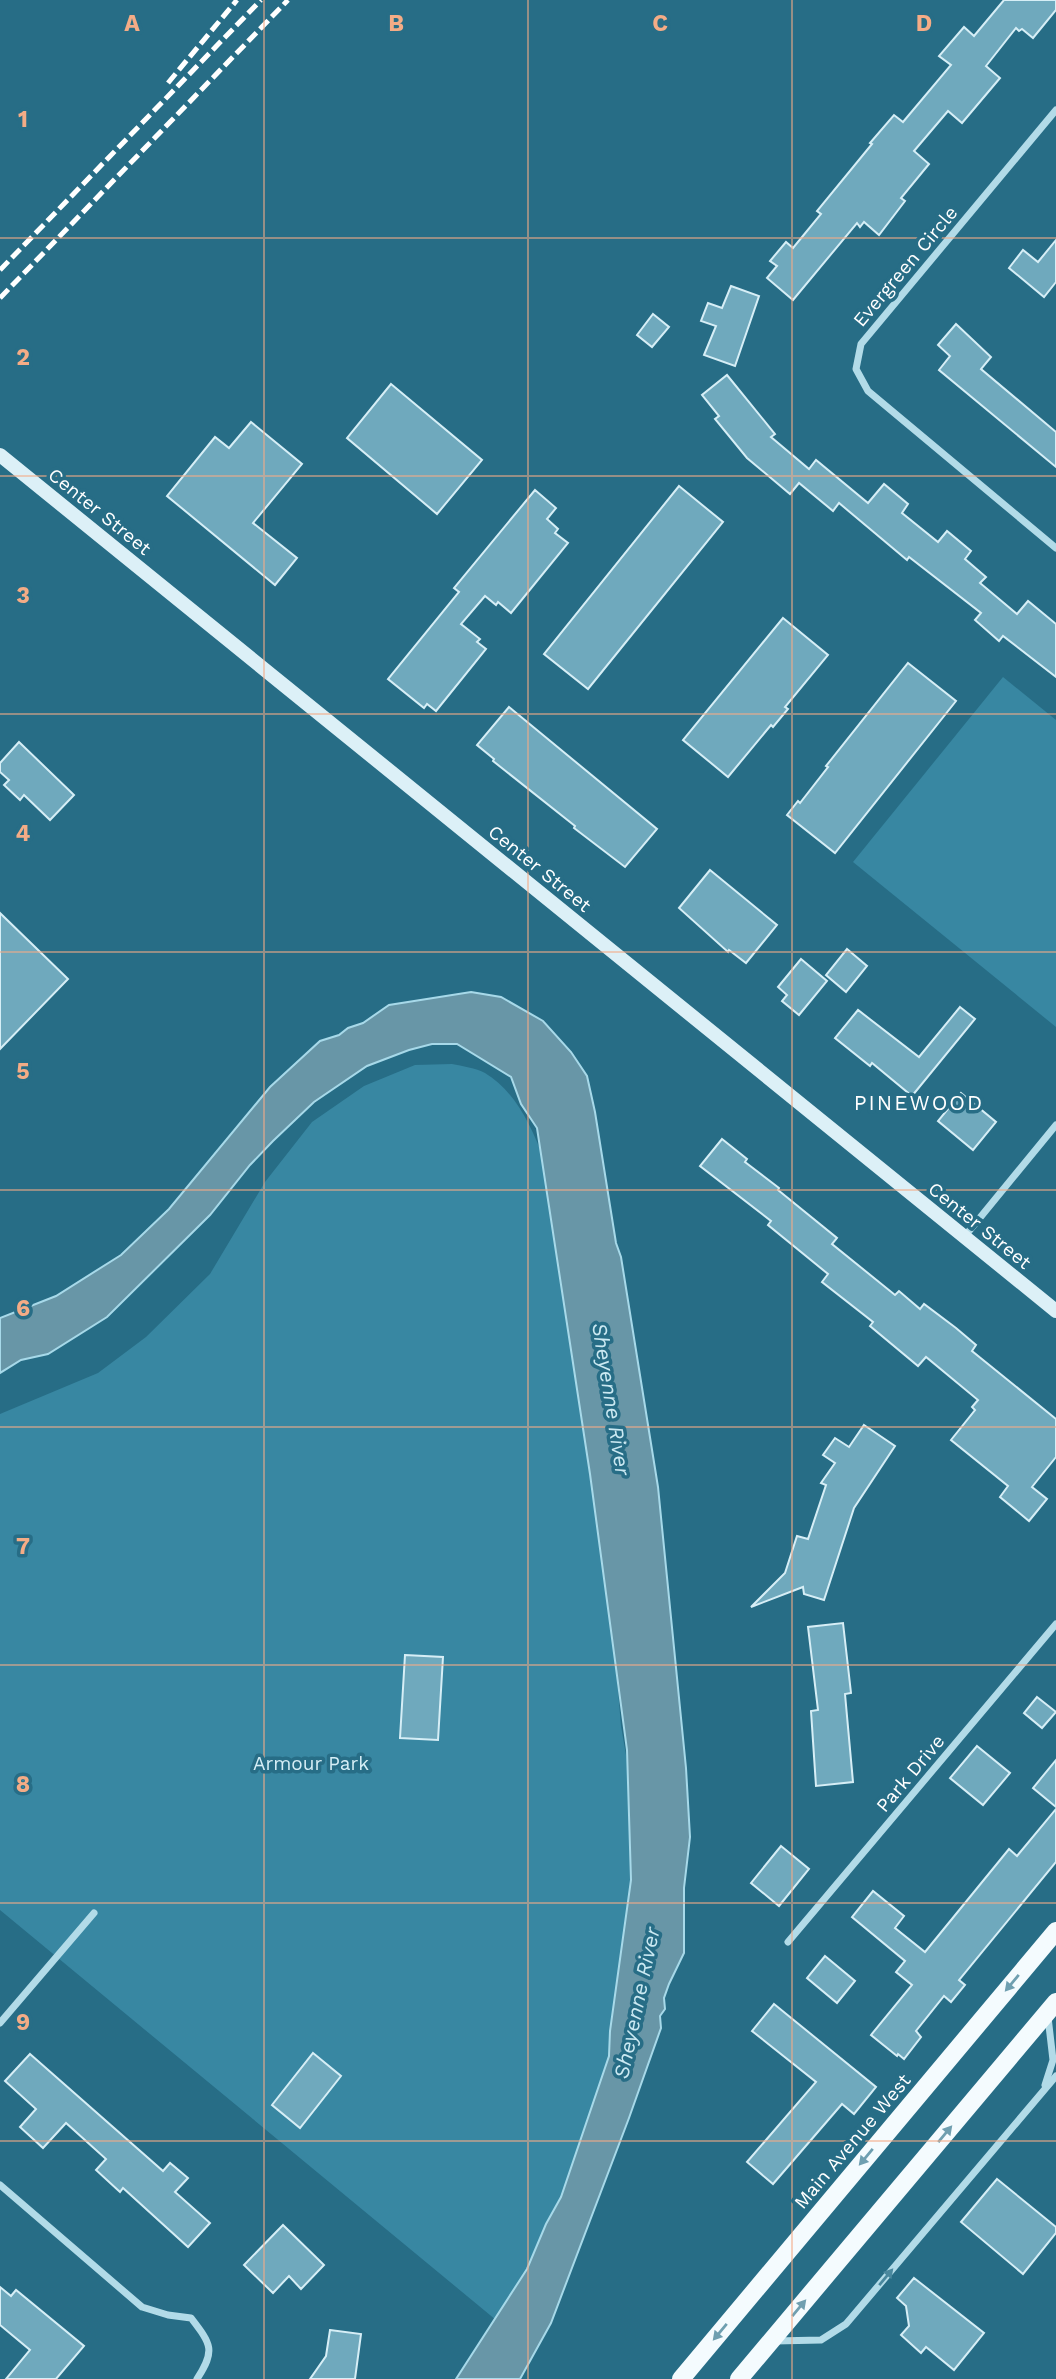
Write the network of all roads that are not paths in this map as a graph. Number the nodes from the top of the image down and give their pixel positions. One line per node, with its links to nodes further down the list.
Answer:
1 (1056, 110): 3 (street, Evergreen Circle)
2 (0, 455): 5 (main road, Center Street)
3 (1056, 548)
4 (1056, 1125): 5 (street)
5 (964, 1237): 6 (main road, Center Street)
6 (1056, 1311)
7 (1056, 1624): 10 (street, Park Drive)
8 (94, 1913): 12 (street)
9 (1056, 1931): 18 (main road, Main Avenue West, one-way to 18)
10 (788, 1942)
11 (1052, 2007): 14 (street); 16 (main road, one-way to 11)
12 (0, 2023)
13 (1056, 2076): 14 (street)
14 (1044, 2089): 16 (street, one-way to 14)
15 (0, 2185): 17 (street)
16 (771, 2341): 19 (main road)
17 (197, 2379)
18 (681, 2379)
19 (739, 2379)

